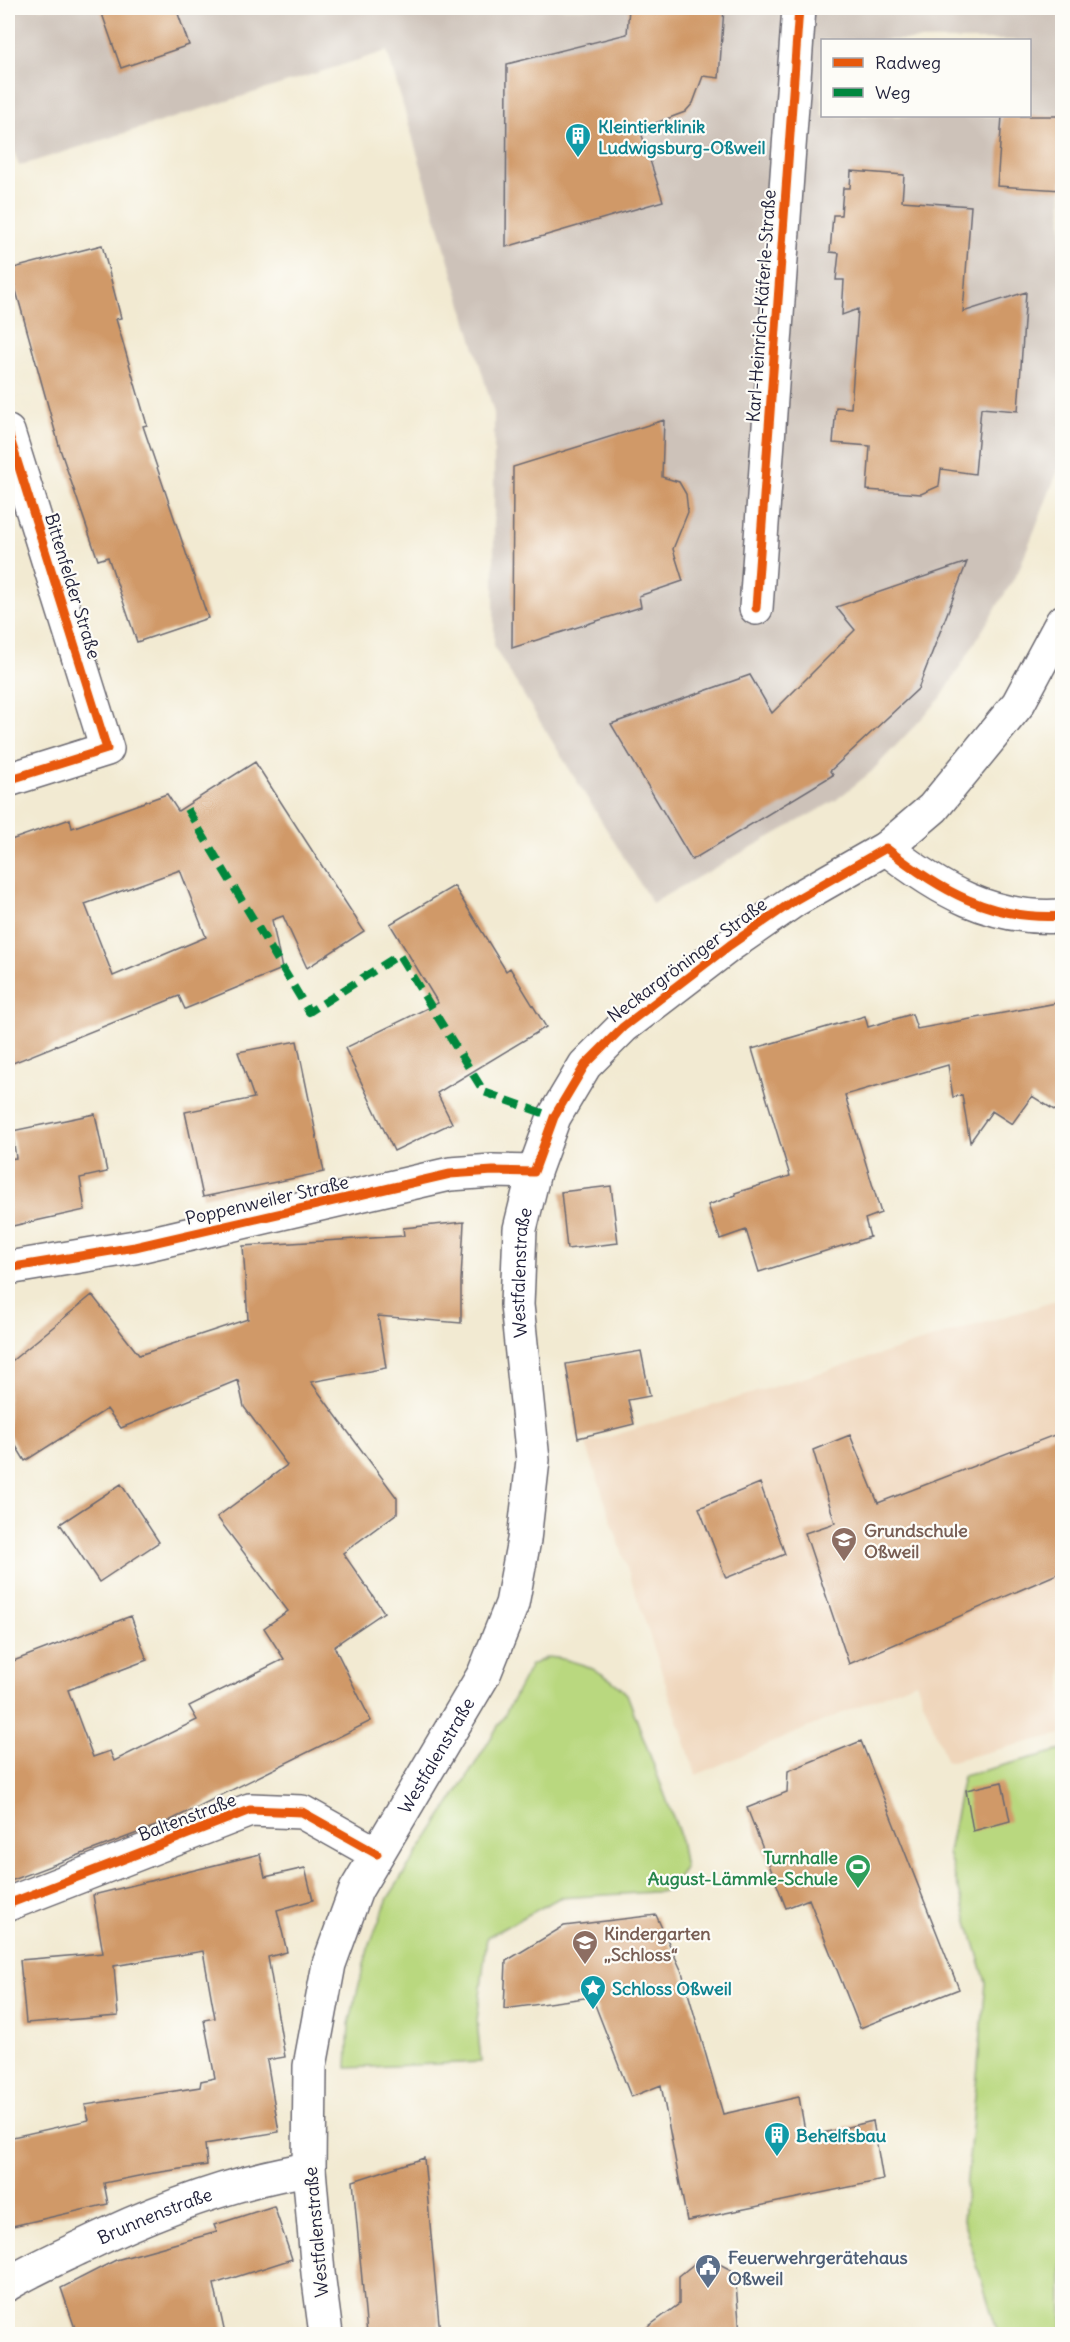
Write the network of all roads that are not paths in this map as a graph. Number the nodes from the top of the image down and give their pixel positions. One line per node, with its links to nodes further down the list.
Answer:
1 (799, 8): 3 (street, Karl-Heinrich-Käferle-Straße)
2 (8, 432): 5 (street, Bittenfelder Straße)
3 (756, 608)
4 (1062, 621): 6 (street, Neckargröninger Straße)
5 (8, 780)
6 (886, 848): 7 (street); 8 (street, Neckargröninger Straße)
7 (1062, 916)
8 (534, 1172): 9 (street, Poppenweiler Straße); 10 (street, Westfalenstraße)
9 (8, 1268)
10 (377, 1854): 11 (street, Baltenstraße); 12 (street, Westfalenstraße)
11 (8, 1904)
12 (309, 2169): 13 (street, Brunnenstraße); 14 (street, Westfalenstraße)
13 (8, 2284)
14 (326, 2334)

